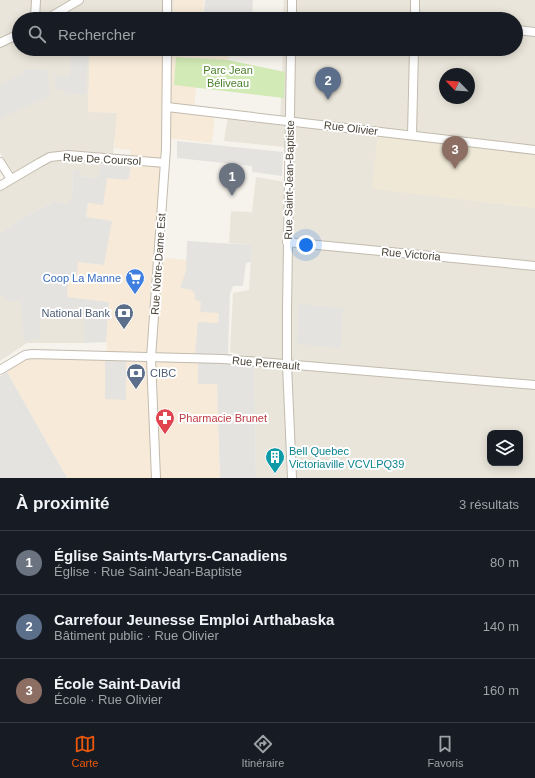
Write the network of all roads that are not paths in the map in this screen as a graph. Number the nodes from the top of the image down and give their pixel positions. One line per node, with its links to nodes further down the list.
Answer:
1 (36, 0): 6 (street)
2 (80, 0): 7 (street)
3 (167, 0): 8 (street)
4 (292, 0): 9 (street)
5 (415, 0): 10 (street)
6 (35, 12)
7 (60, 12)
8 (167, 12)
9 (292, 12)
10 (415, 12)
11 (523, 31): 12 (street)
12 (535, 32)
13 (12, 37): 14 (street)
14 (0, 43)
15 (167, 56): 18 (street, Rue Notre-Dame Est)
16 (291, 56): 19 (street, Rue Saint-Jean-Baptiste)
17 (414, 56): 20 (street)
18 (167, 107): 19 (street, Rue Olivier); 23 (street, Rue Notre-Dame Est)
19 (290, 121): 20 (street, Rue Olivier); 26 (street, Rue Saint-Jean-Baptiste)
20 (412, 135): 21 (street, Rue Olivier)
21 (535, 150)
22 (0, 162): 24 (street)
23 (165, 163): 24 (street, Rue De Coursol); 28 (street, Rue Notre-Dame Est)
24 (11, 179): 25 (street, Rue De Coursol)
25 (0, 186)
26 (287, 242): 27 (street, Rue Victoria); 29 (street, Rue Saint-Jean-Baptiste)
27 (535, 266)
28 (151, 358): 29 (street, Rue Perreault); 30 (street, Rue Perreault); 32 (street, Rue Notre-Dame Est)
29 (287, 365): 31 (street, Rue Perreault); 33 (street, Rue Saint-Jean-Baptiste)
30 (0, 370)
31 (535, 385)
32 (156, 478)
33 (292, 478)

